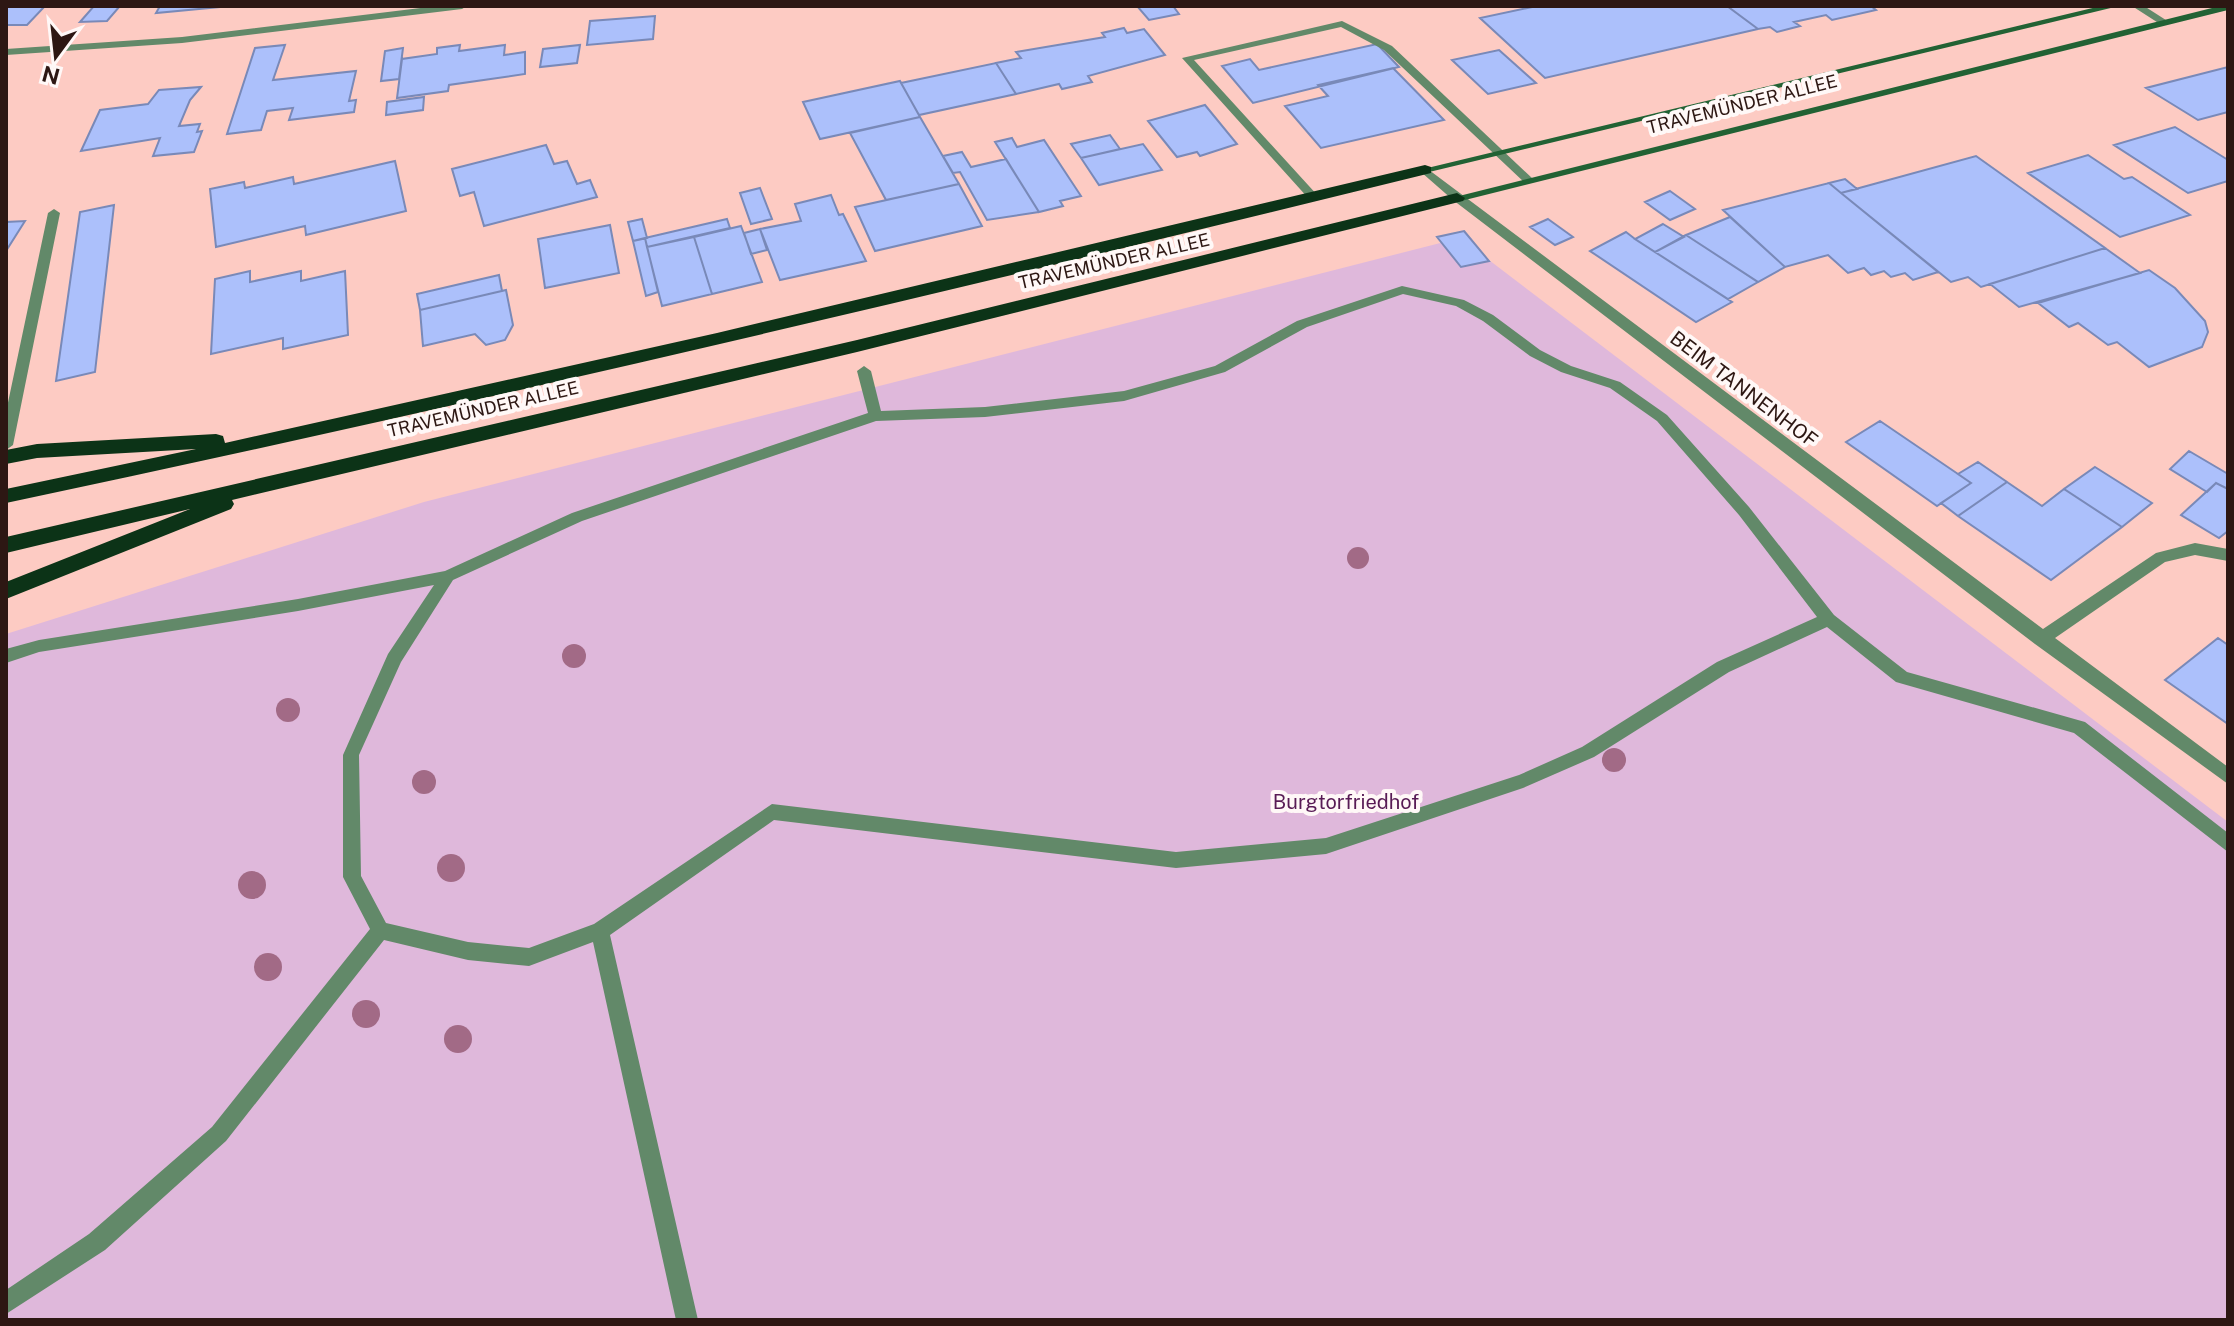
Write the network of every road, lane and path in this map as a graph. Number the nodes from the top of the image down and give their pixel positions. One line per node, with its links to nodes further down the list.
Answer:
1 (462, 6): 6 (street)
2 (2114, 6): 7 (main road, TRAVEMÜNDER ALLEE)
3 (2137, 6): 5 (street)
4 (2228, 7): 5 (main road, TRAVEMÜNDER ALLEE)
5 (2164, 22): 9 (main road, TRAVEMÜNDER ALLEE)
6 (6, 52)
7 (1502, 153): 8 (main road, TRAVEMÜNDER ALLEE); 9 (street); 10 (street)
8 (1425, 170): 10 (highway, TRAVEMÜNDER ALLEE); 11 (street, BEIM TANNENHOF)
9 (1529, 181): 11 (main road, TRAVEMÜNDER ALLEE)
10 (1313, 197): 15 (highway, TRAVEMÜNDER ALLEE)
11 (1457, 198): 18 (highway, TRAVEMÜNDER ALLEE); 25 (street, BEIM TANNENHOF)
12 (54, 213): 16 (street)
13 (864, 371): 14 (street)
14 (875, 416): 22 (street); 24 (street)
15 (293, 437): 17 (highway); 19 (highway, TRAVEMÜNDER ALLEE)
16 (6, 445)
17 (6, 457)
18 (292, 476): 20 (highway, TRAVEMÜNDER ALLEE); 23 (highway)
19 (6, 496)
20 (6, 545)
21 (2228, 555): 25 (street)
22 (448, 576): 26 (street); 29 (street)
23 (6, 591)
24 (1828, 619): 28 (street); 30 (street)
25 (2041, 639): 27 (street, BEIM TANNENHOF)
26 (6, 656)
27 (2228, 777)
28 (2228, 844)
29 (380, 930): 30 (street); 31 (street)
30 (600, 931): 32 (street)
31 (6, 1303)
32 (687, 1320)

